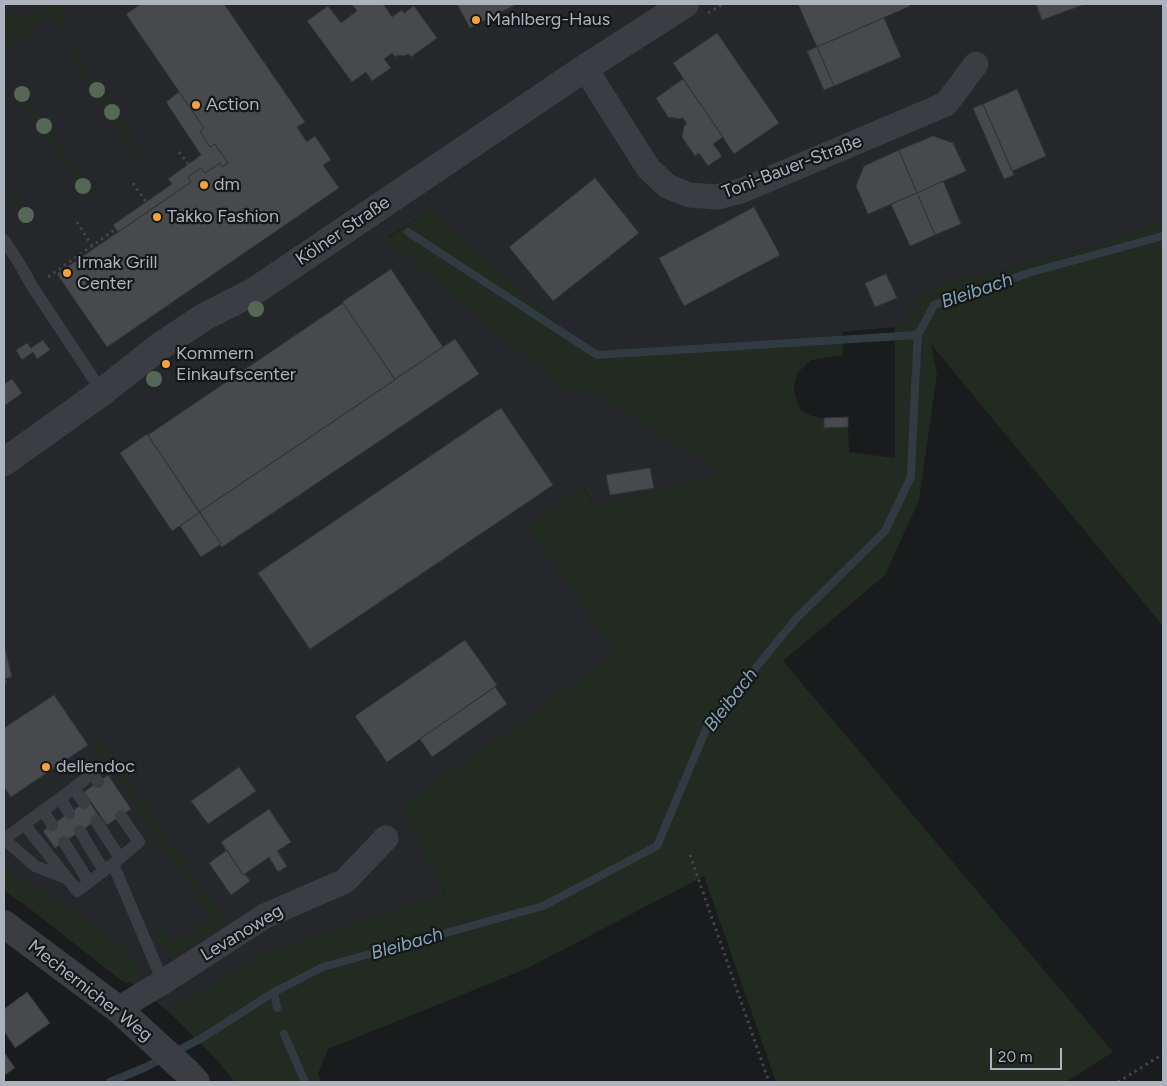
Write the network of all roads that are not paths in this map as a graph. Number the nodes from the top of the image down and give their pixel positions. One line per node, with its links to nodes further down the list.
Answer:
1 (685, 4): 3 (street, Kölner Straße)
2 (976, 64): 3 (street, Toni-Bauer-Straße)
3 (585, 68): 5 (street, Kölner Straße)
4 (4, 240): 5 (lane)
5 (102, 392): 6 (street, Kölner Straße)
6 (4, 462)
7 (98, 782): 8 (lane)
8 (74, 788): 9 (lane); 10 (lane)
9 (60, 798): 11 (lane); 12 (lane)
10 (84, 803)
11 (43, 810): 15 (lane); 16 (lane)
12 (69, 813)
13 (121, 816): 20 (lane)
14 (96, 821): 20 (lane)
15 (24, 824): 21 (lane); 21 (lane)
16 (52, 825)
17 (80, 831): 20 (lane)
18 (386, 838): 24 (street, Levanoweg)
19 (64, 842): 22 (lane)
20 (113, 865): 22 (lane); 24 (lane)
21 (68, 878): 22 (lane)
22 (89, 882)
23 (4, 924): 25 (street, Mechernicher Weg)
24 (163, 982): 25 (street, Levanoweg)
25 (118, 1008): 26 (street, Mechernicher Weg)
26 (192, 1077)

